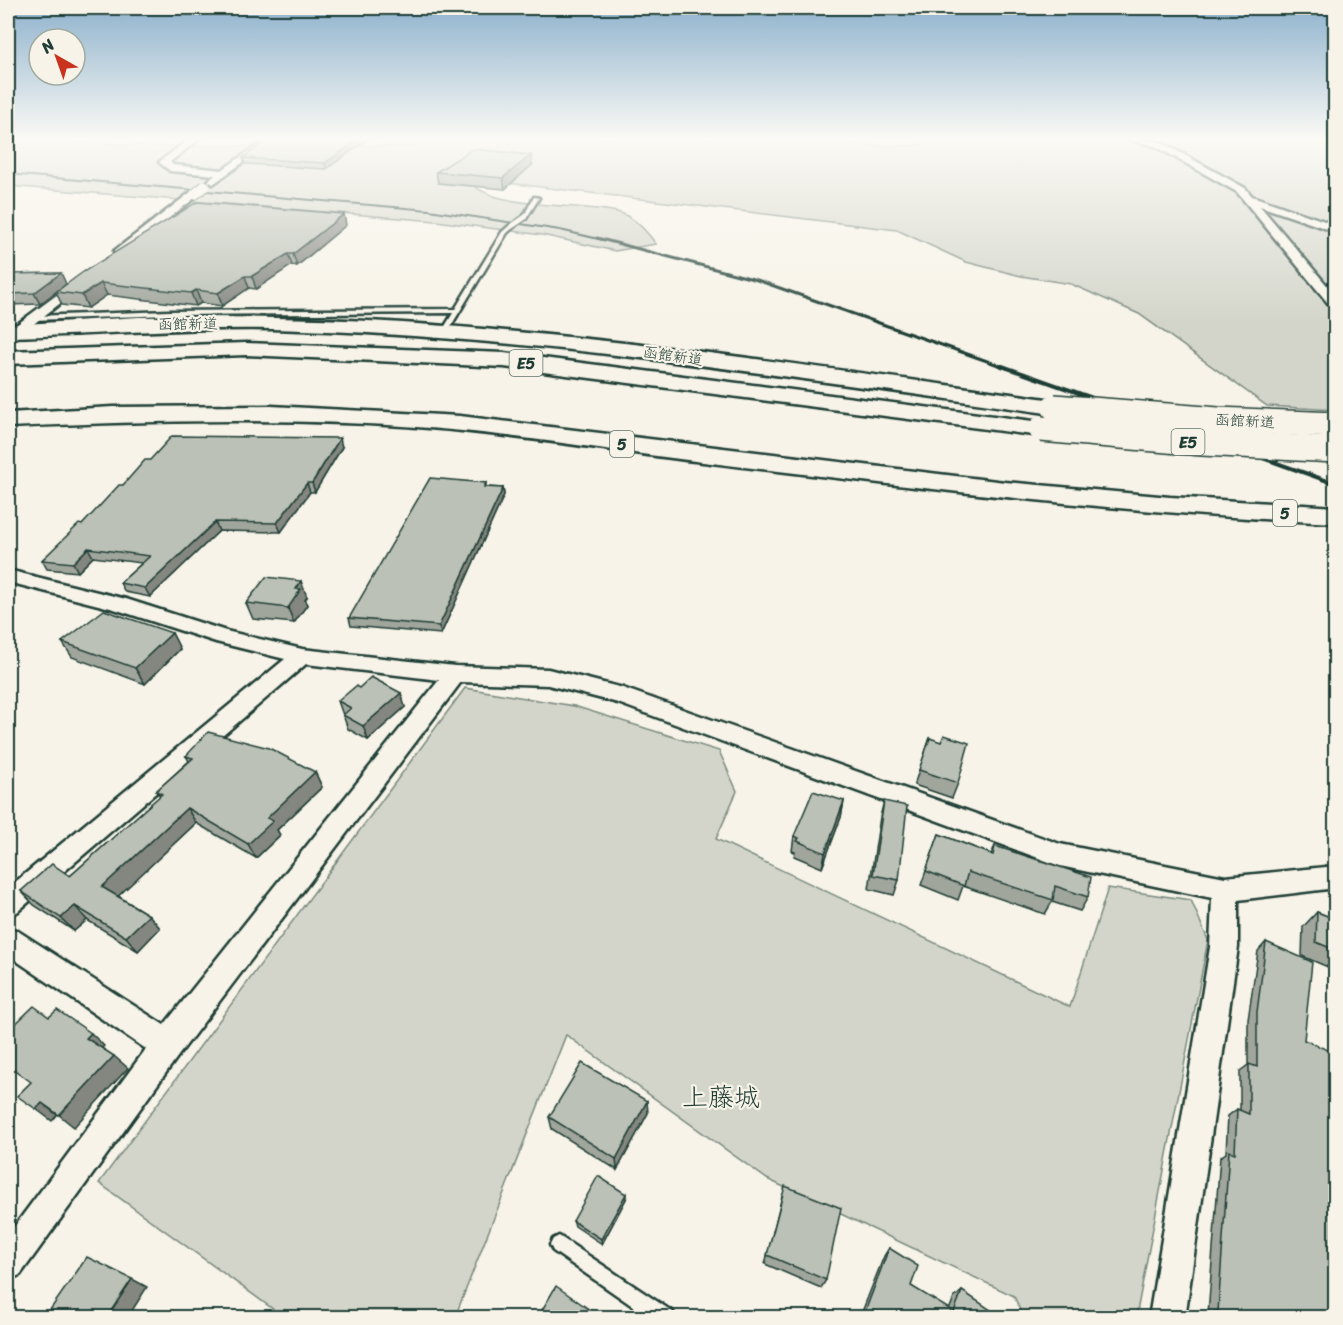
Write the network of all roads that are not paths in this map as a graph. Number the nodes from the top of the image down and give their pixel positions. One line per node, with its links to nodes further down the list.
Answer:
1 (187, 200): 6 (street, bridge)
2 (535, 200): 9 (lane, bridge)
3 (1250, 200): 8 (street)
4 (1251, 200): 5 (street)
5 (1335, 229)
6 (110, 260)
7 (91, 274): 10 (street)
8 (1335, 305)
9 (455, 311): 10 (lane); 11 (lane)
10 (34, 318): 12 (street)
11 (445, 330): 12 (highway, 函館新道); 17 (highway, 函館新道, bridge)
12 (10, 333)
13 (8, 358): 18 (highway, 函館新道 / E5)
14 (8, 370): 18 (highway, 函館新道 / E5)
15 (8, 420): 16 (highway, 5)
16 (432, 421): 19 (highway); 21 (highway, 5)
17 (1335, 425)
18 (1041, 429): 20 (highway, 函館新道 / E5, bridge)
19 (8, 440)
20 (1335, 450)
21 (1335, 515)
22 (8, 576): 23 (street)
23 (302, 656): 24 (street); 27 (street)
24 (455, 674): 26 (street); 29 (street)
25 (1335, 877): 26 (street)
26 (1225, 889): 33 (street)
27 (8, 904)
28 (8, 939): 29 (street)
29 (167, 1045): 31 (street)
30 (559, 1245): 32 (lane)
31 (8, 1263)
32 (667, 1317)
33 (1167, 1317)

